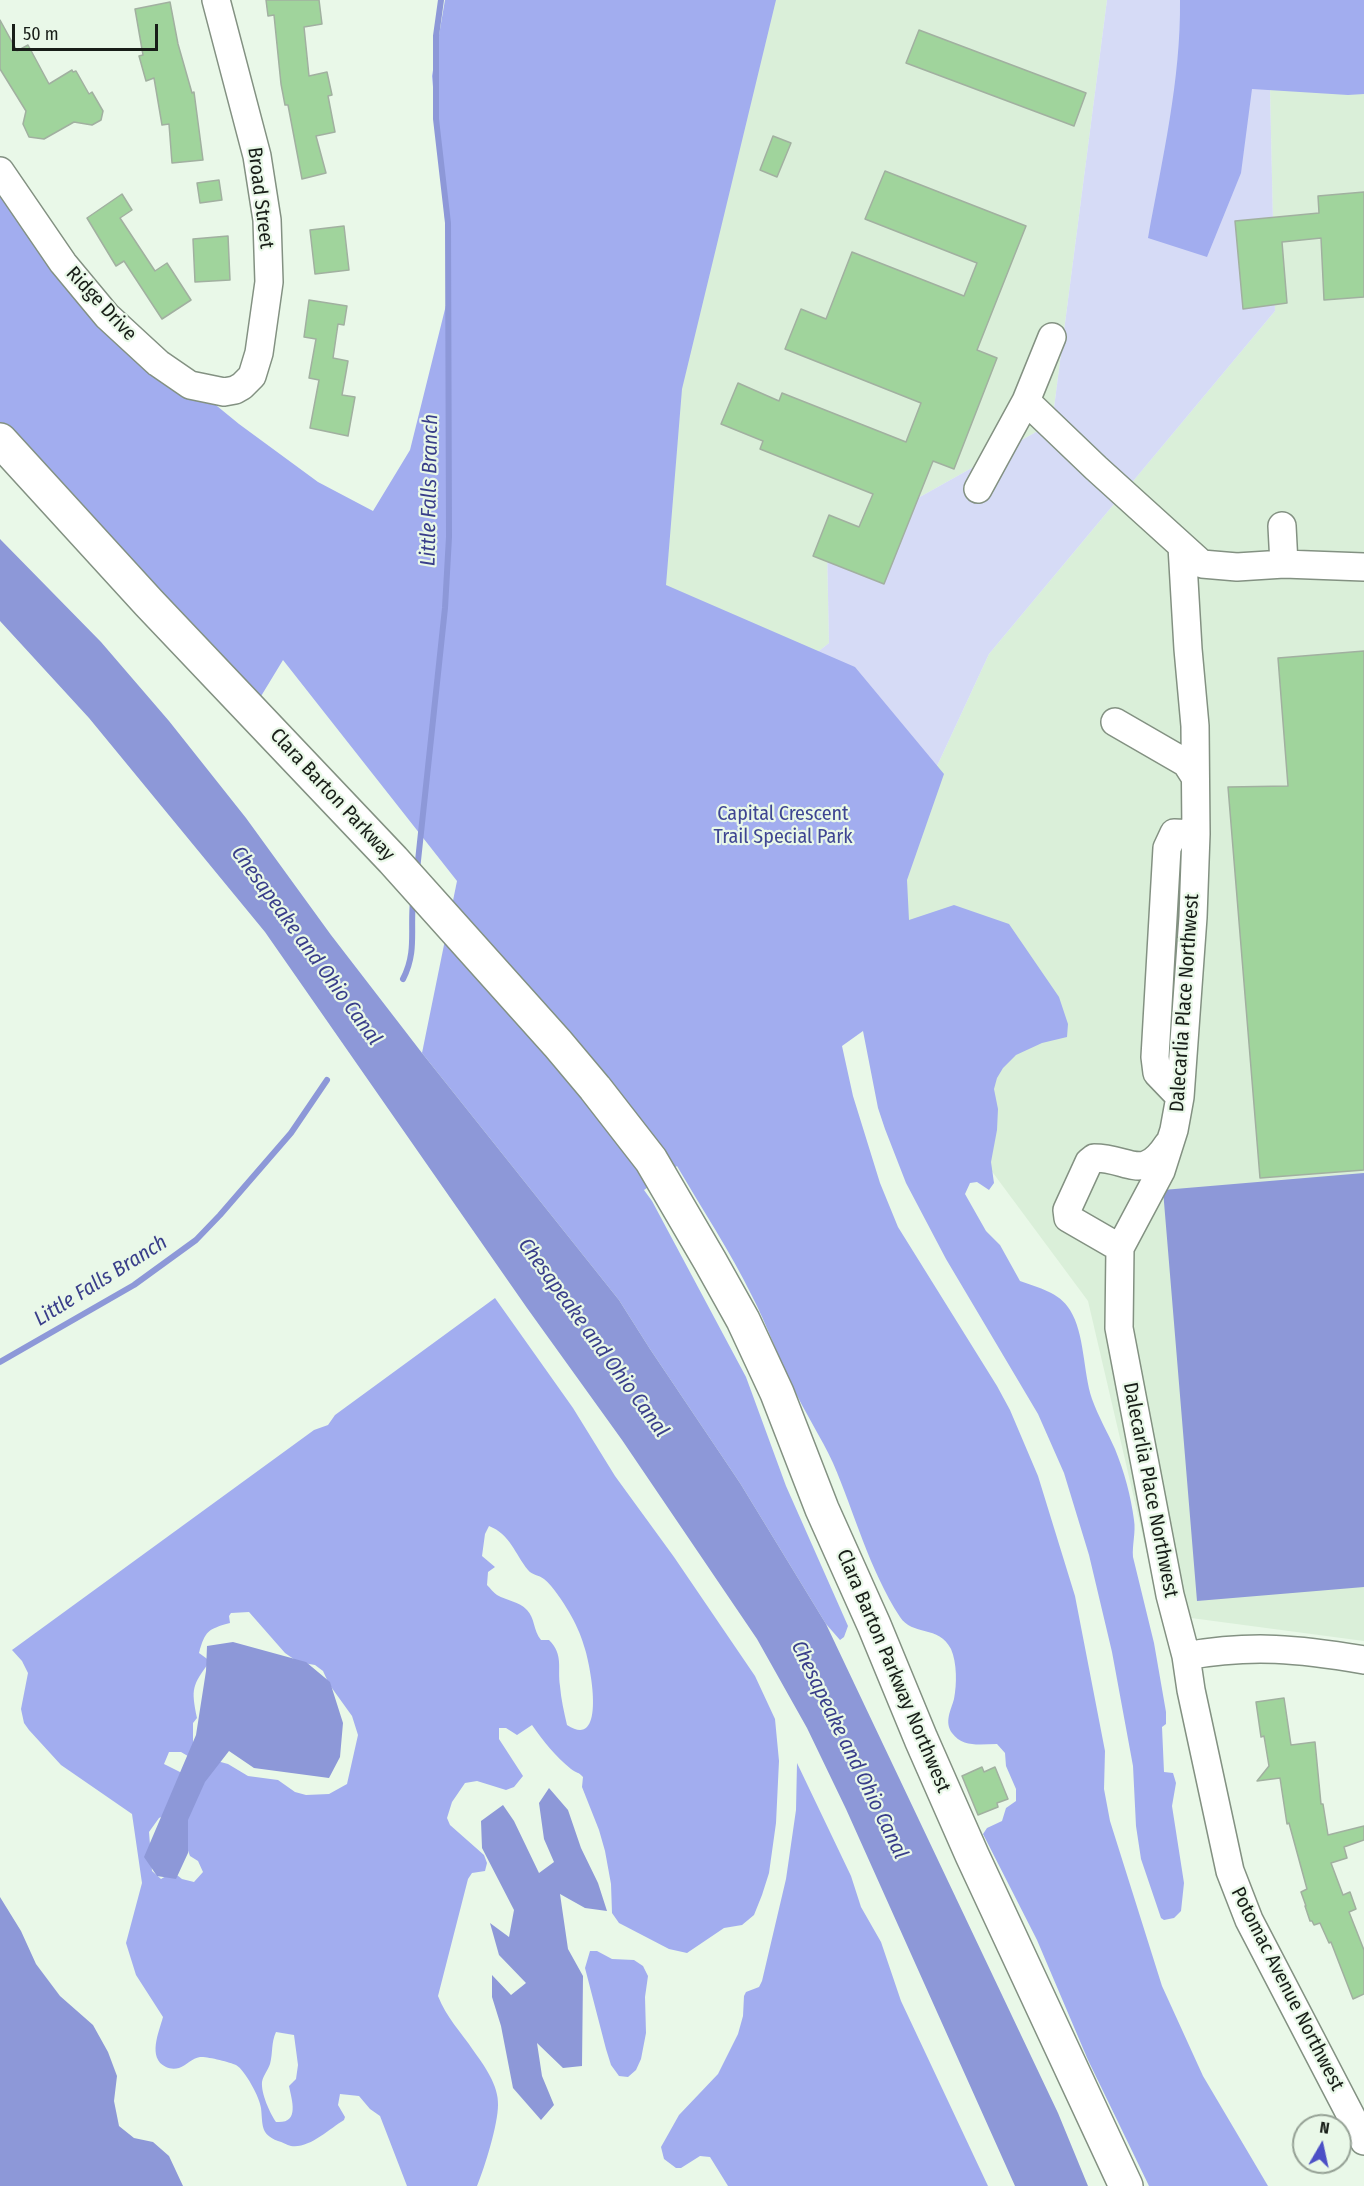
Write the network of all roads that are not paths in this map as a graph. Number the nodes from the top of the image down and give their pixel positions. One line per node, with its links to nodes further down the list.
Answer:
1 (216, 0): 4 (street, Broad Street)
2 (0, 171): 4 (street, Ridge Drive)
3 (1052, 337): 5 (street)
4 (235, 390)
5 (1026, 401): 7 (street); 9 (street)
6 (0, 440): 16 (highway, Clara Barton Parkway)
7 (978, 489)
8 (1282, 526): 11 (street)
9 (1182, 546): 11 (street); 14 (street, Dalecarlia Place Northwest)
10 (1364, 560): 12 (street)
11 (1284, 564): 12 (street)
12 (1364, 567)
13 (1115, 722): 14 (street)
14 (1195, 777): 15 (street, Dalecarlia Place Northwest)
15 (1172, 1138): 17 (street, Dalecarlia Place Northwest); 17 (street)
16 (651, 1161): 21 (highway, Clara Barton Parkway Northwest)
17 (1120, 1248): 18 (street, Dalecarlia Place Northwest)
18 (1186, 1656): 19 (street); 20 (street, Potomac Avenue Northwest)
19 (1364, 1660)
20 (1364, 2141)
21 (1126, 2186)

